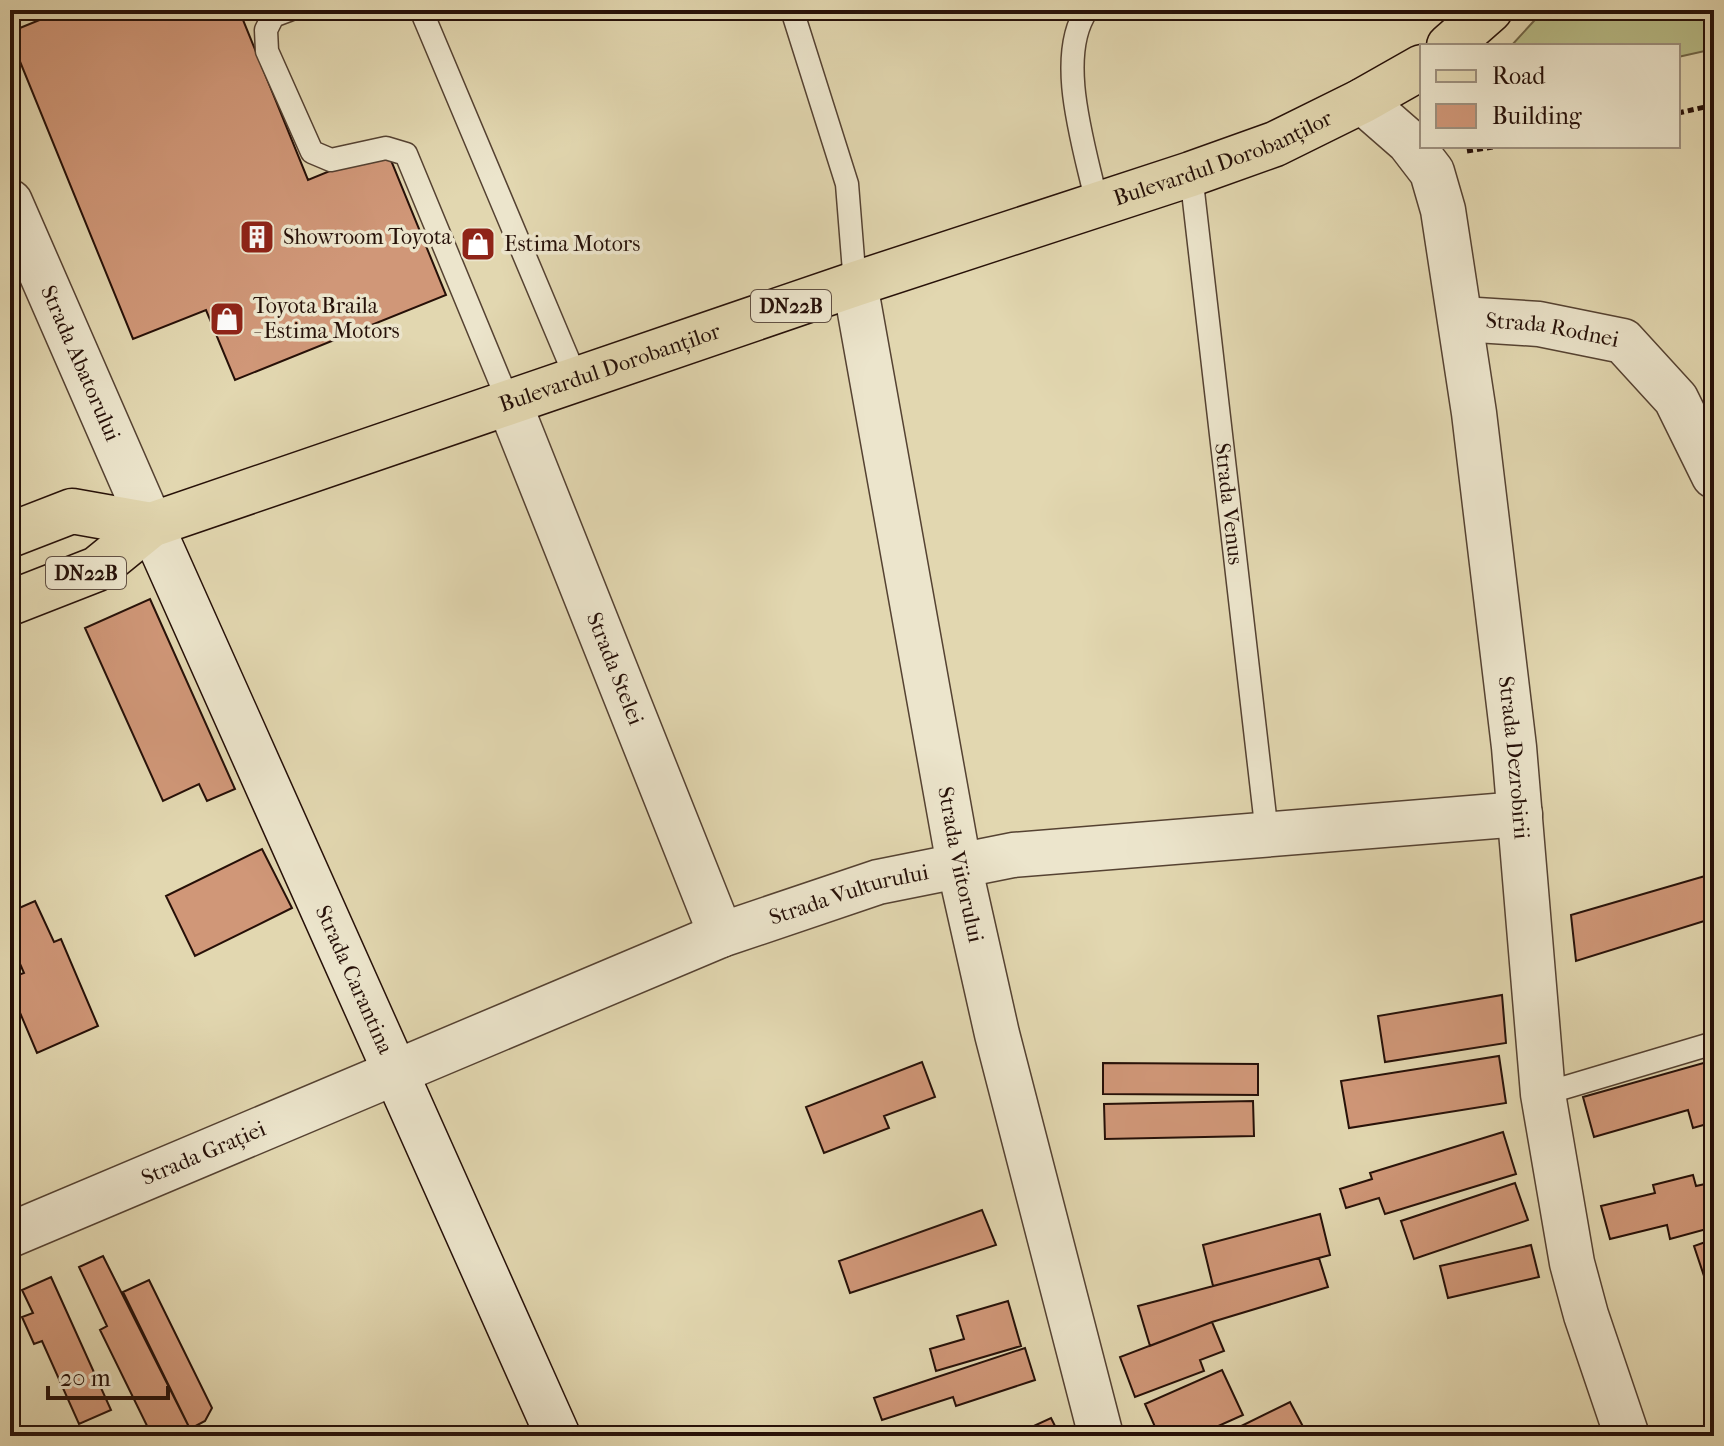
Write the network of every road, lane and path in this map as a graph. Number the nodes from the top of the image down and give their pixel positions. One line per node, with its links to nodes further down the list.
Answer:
1 (289, 10): 17 (lane)
2 (421, 10): 16 (lane)
3 (792, 10): 14 (lane)
4 (1087, 10): 13 (lane)
5 (1490, 10): 6 (main road)
6 (1451, 44)
7 (1420, 68): 8 (main road, Bulevardul Dorobanților / DN22B)
8 (1362, 101): 11 (main road, Bulevardul Dorobanților / DN22B); 15 (street, Strada Dezrobirii)
9 (1714, 105): 10 (path)
10 (1680, 113)
11 (1191, 174): 13 (main road, Bulevardul Dorobanților / DN22B); 23 (lane, Strada Venus)
12 (10, 202): 19 (street, Strada Abatorului)
13 (1097, 204): 14 (main road, Bulevardul Dorobanților / DN22B)
14 (855, 284): 16 (main road, Bulevardul Dorobanților / DN22B); 24 (street, Strada Viitorului)
15 (1461, 319): 18 (street, Strada Rodnei); 22 (street, Strada Dezrobirii)
16 (576, 378): 17 (main road, Bulevardul Dorobanților / DN22B)
17 (509, 403): 19 (main road, Bulevardul Dorobanților / DN22B); 25 (street, Strada Stelei)
18 (1714, 476)
19 (151, 525): 20 (main road, Bulevardul Dorobanților / DN22B); 21 (main road, Bulevardul Dorobanților / DN22B); 27 (street, Strada Carantina)
20 (10, 535)
21 (10, 603)
22 (1520, 814): 23 (street, Strada Vulturului); 28 (street, Strada Dezrobirii)
23 (1267, 834): 24 (street, Strada Vulturului)
24 (959, 865): 25 (street, Strada Vulturului); 31 (street, Strada Viitorului)
25 (721, 935): 27 (street, Strada Vulturului)
26 (1714, 1043): 28 (lane)
27 (397, 1073): 29 (street, Strada Grației); 30 (street, Strada Carantina)
28 (1543, 1094): 32 (street, Strada Dezrobirii)
29 (10, 1235)
30 (558, 1436)
31 (1101, 1436)
32 (1627, 1436)

